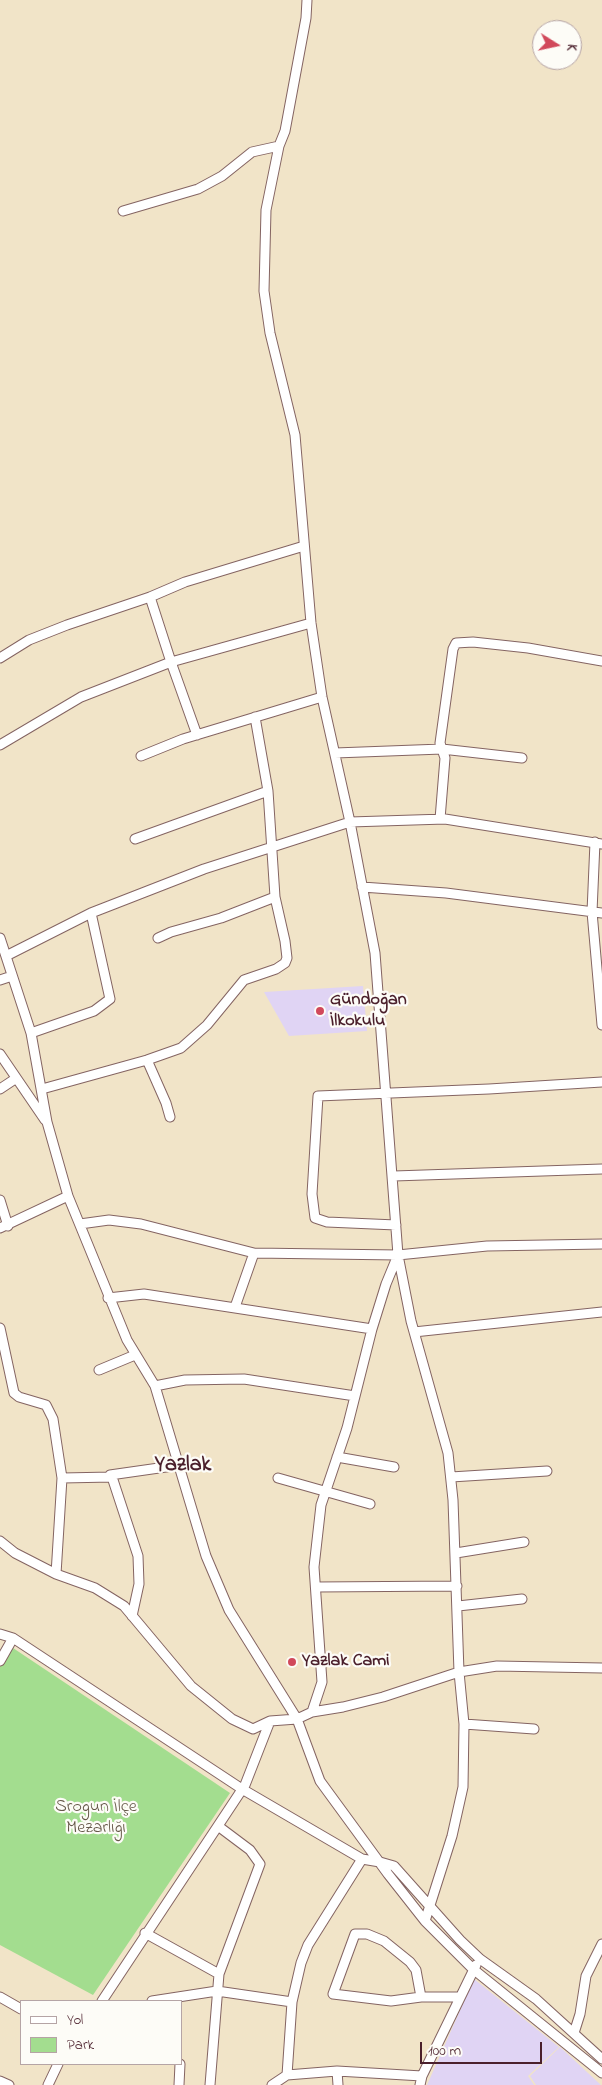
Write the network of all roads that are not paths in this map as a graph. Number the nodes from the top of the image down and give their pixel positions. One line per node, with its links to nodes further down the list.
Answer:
1 (307, 0): 2 (street)
2 (279, 146): 3 (street); 4 (street)
3 (123, 211)
4 (304, 546): 5 (street); 6 (street)
5 (150, 597): 7 (street); 9 (street)
6 (311, 623): 9 (street); 10 (street)
7 (0, 658)
8 (602, 661): 14 (street)
9 (171, 662): 12 (street); 13 (street)
10 (322, 697): 11 (street); 15 (street)
11 (256, 717): 12 (street); 18 (street)
12 (197, 735): 16 (street)
13 (0, 745)
14 (442, 749): 15 (street); 17 (street); 19 (street)
15 (335, 753): 20 (street)
16 (140, 756)
17 (522, 758)
18 (268, 791): 21 (street); 23 (street)
19 (440, 819): 20 (street); 22 (street)
20 (350, 822): 23 (street); 24 (street)
21 (135, 839)
22 (598, 843): 26 (street)
23 (272, 847): 25 (street); 27 (street)
24 (362, 887): 26 (street); 42 (street)
25 (275, 897): 30 (street); 37 (street)
26 (592, 912): 28 (street); 34 (street)
27 (92, 913): 31 (street); 35 (street)
28 (602, 913)
29 (0, 938): 31 (street)
30 (158, 938)
31 (6, 956): 32 (street)
32 (12, 976): 33 (street); 35 (street)
33 (0, 980)
34 (602, 1025)
35 (31, 1033): 41 (street)
36 (0, 1054): 38 (street)
37 (147, 1060): 41 (street); 43 (street)
38 (15, 1079): 40 (street); 44 (street)
39 (602, 1082): 42 (street)
40 (0, 1089)
41 (42, 1090): 44 (street)
42 (386, 1092): 46 (street); 50 (street)
43 (170, 1118)
44 (47, 1122): 47 (street)
45 (602, 1169): 46 (street)
46 (394, 1176): 50 (street)
47 (68, 1196): 49 (street); 51 (street)
48 (0, 1200): 51 (street)
49 (80, 1224): 53 (street); 55 (street)
50 (396, 1224): 54 (street)
51 (4, 1227)
52 (602, 1244): 54 (street)
53 (254, 1254): 54 (street); 56 (street)
54 (398, 1255): 59 (street); 60 (street)
55 (108, 1298): 56 (street); 61 (street)
56 (235, 1306): 59 (street)
57 (602, 1312): 60 (street)
58 (0, 1328): 71 (street)
59 (372, 1330): 64 (street)
60 (414, 1332): 70 (street)
61 (135, 1356): 62 (street); 63 (street)
62 (99, 1370)
63 (155, 1386): 64 (street); 66 (street)
64 (355, 1396): 65 (street)
65 (337, 1457): 67 (street); 73 (street)
66 (180, 1465): 69 (street); 90 (street)
67 (394, 1467)
68 (547, 1472): 70 (street)
69 (112, 1477): 71 (street); 83 (street)
70 (451, 1477): 77 (street)
71 (62, 1478): 78 (street)
72 (278, 1478): 73 (street)
73 (326, 1492): 74 (street); 80 (street)
74 (370, 1504)
75 (0, 1541): 78 (street)
76 (524, 1542): 77 (street)
77 (456, 1553): 79 (street)
78 (56, 1574): 83 (street)
79 (457, 1586): 80 (street); 82 (street)
80 (316, 1587): 89 (street)
81 (522, 1598): 82 (street)
82 (458, 1606): 88 (street)
83 (132, 1616): 91 (street)
84 (0, 1634): 85 (street)
85 (13, 1638): 86 (street); 94 (street)
86 (0, 1661)
87 (602, 1668): 88 (street)
88 (459, 1672): 89 (street); 92 (street)
89 (312, 1712): 90 (street)
90 (297, 1719): 91 (street); 97 (street)
91 (270, 1721): 94 (street)
92 (464, 1724): 93 (street); 98 (street)
93 (534, 1729)
94 (242, 1789): 95 (street); 96 (street)
95 (218, 1826): 100 (street); 104 (street)
96 (362, 1859): 97 (street); 112 (street)
97 (380, 1862): 98 (street); 99 (street)
98 (430, 1908): 99 (street); 102 (street)
99 (425, 1921): 103 (street)
100 (145, 1933): 104 (street); 110 (street)
101 (602, 1944): 114 (street)
102 (480, 1959): 103 (street); 114 (street)
103 (473, 1969): 108 (street); 119 (street)
104 (219, 1974): 105 (street)
105 (217, 1991): 109 (street); 112 (street); 126 (street)
106 (0, 1997): 113 (street)
107 (420, 1997): 107 (street); 108 (street)
108 (460, 1997): 121 (street)
109 (181, 1999): 111 (street)
110 (103, 2000)
111 (166, 2000)
112 (292, 2002): 120 (street)
113 (20, 2008)
114 (574, 2033): 115 (street)
115 (602, 2059)
116 (58, 2065): 124 (street)
117 (180, 2065): 125 (street)
118 (337, 2071): 120 (street); 121 (street); 128 (street)
119 (602, 2074)
120 (287, 2075): 127 (street)
121 (421, 2080)
122 (0, 2081): 123 (street)
123 (9, 2085)
124 (48, 2085)
125 (179, 2085)
126 (210, 2085)
127 (272, 2085)
128 (338, 2085)

